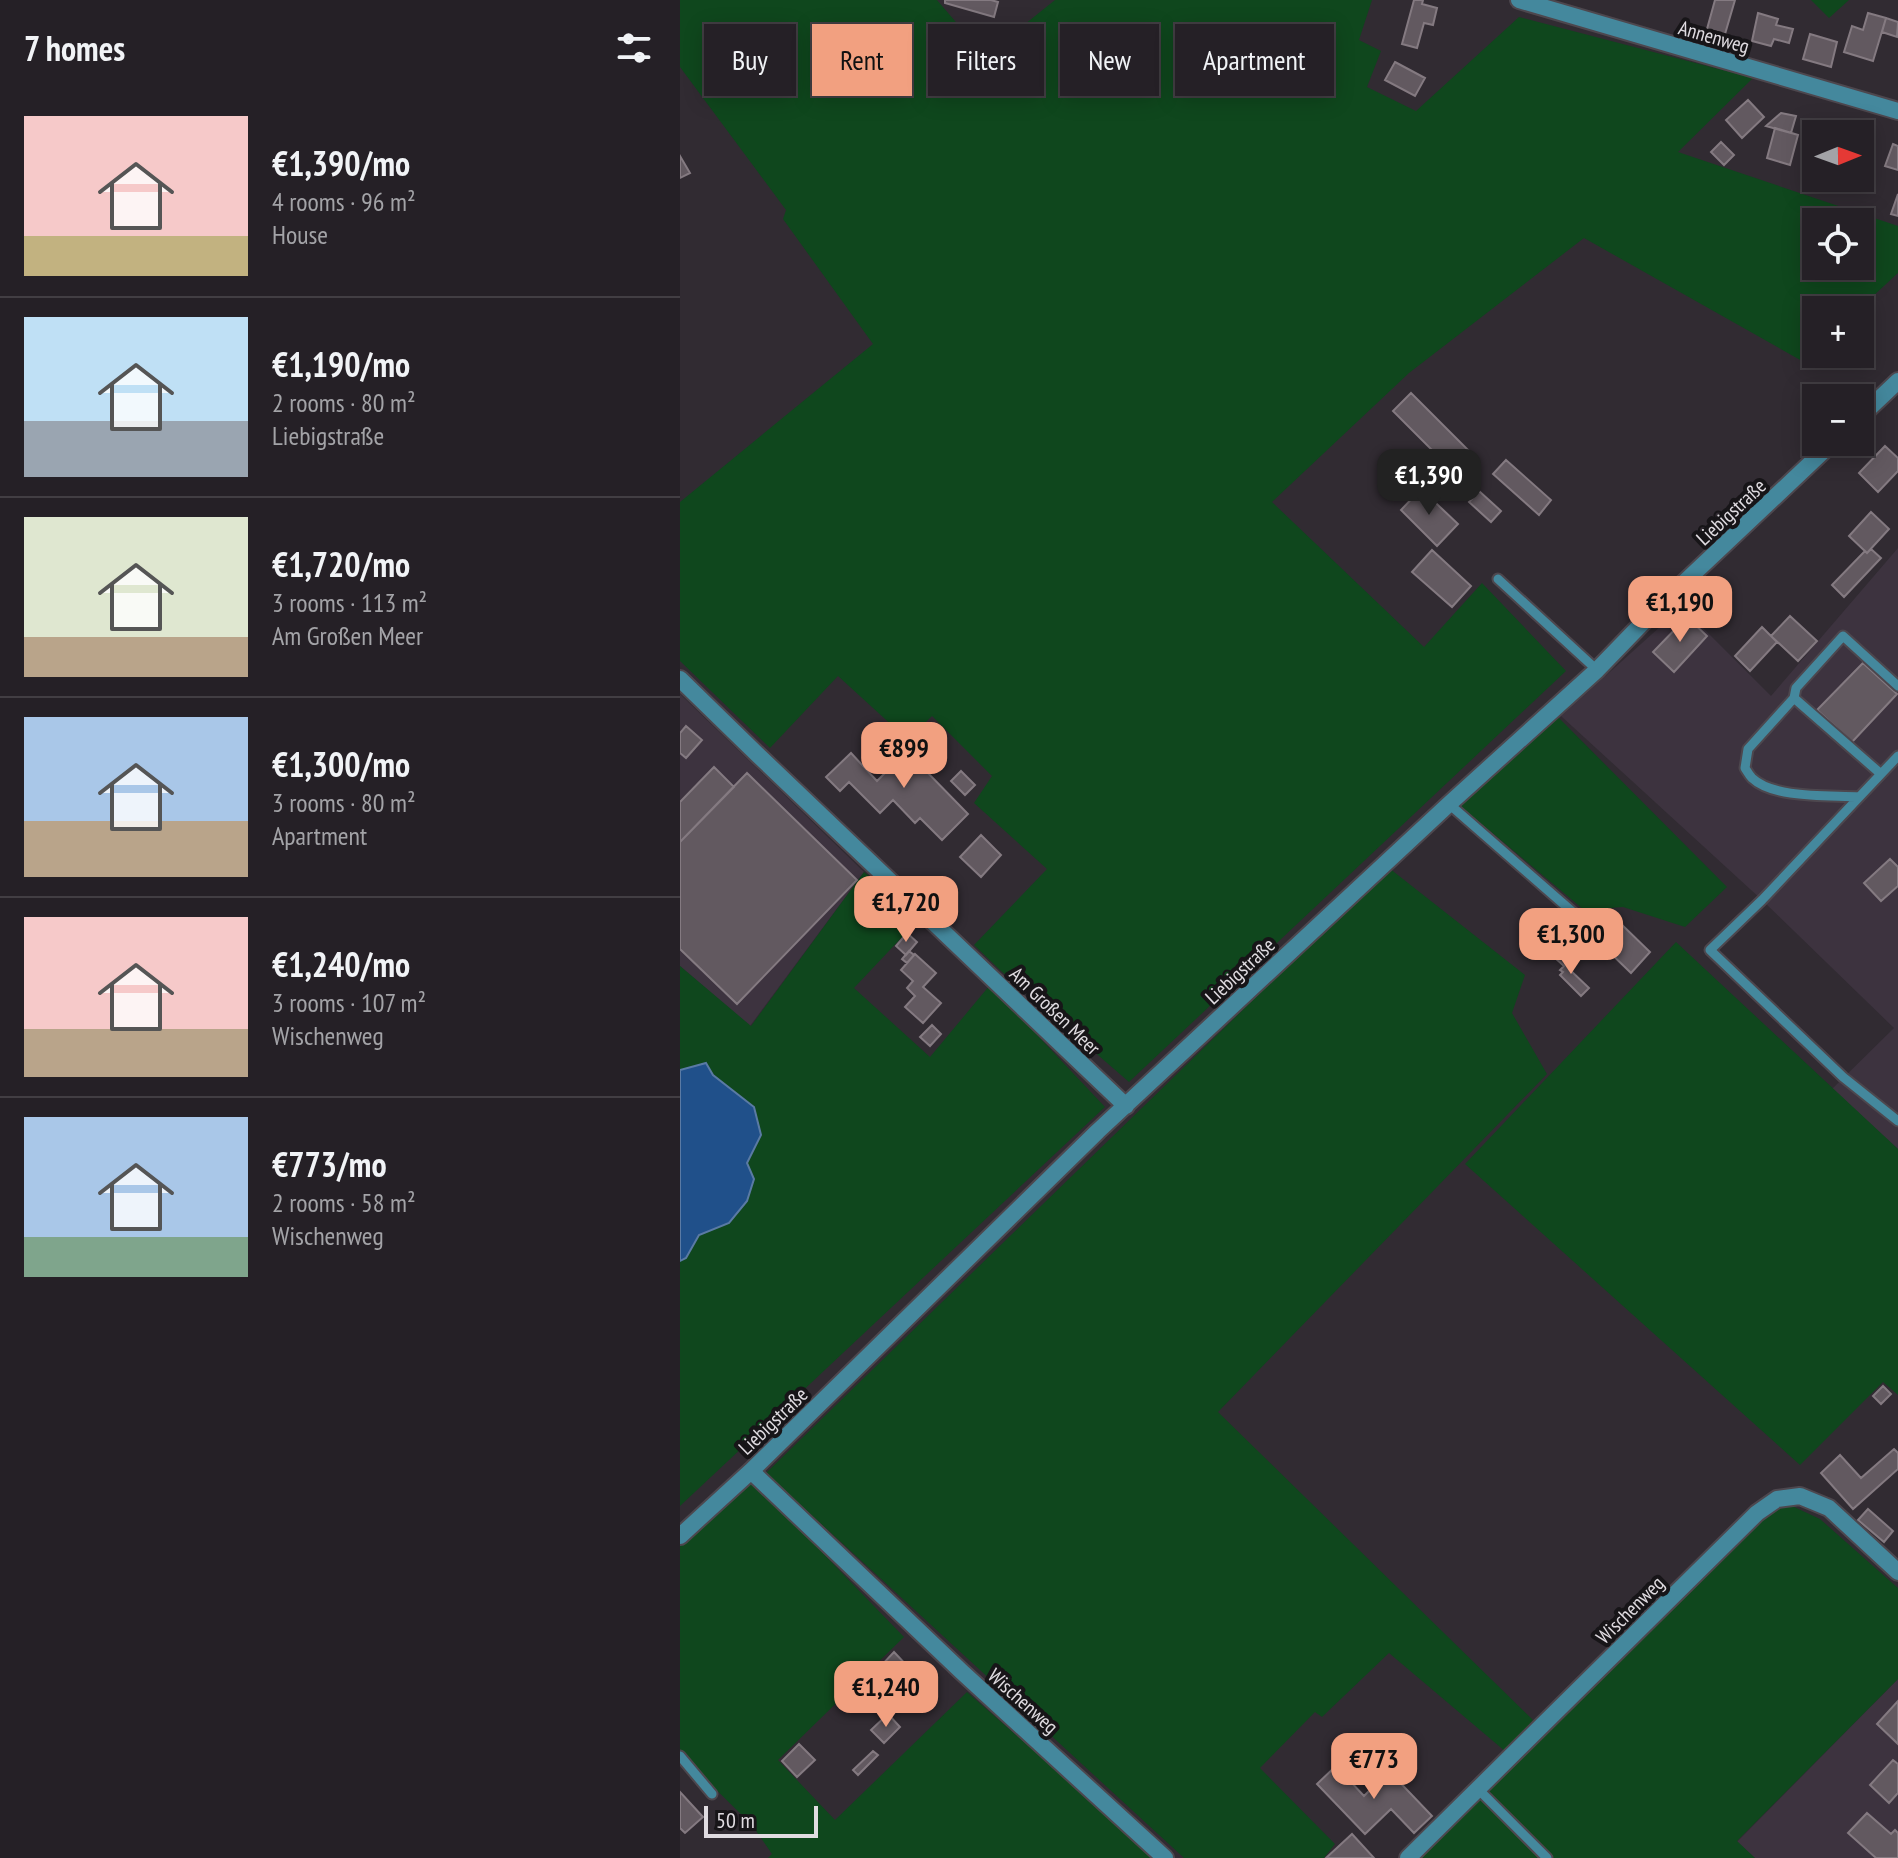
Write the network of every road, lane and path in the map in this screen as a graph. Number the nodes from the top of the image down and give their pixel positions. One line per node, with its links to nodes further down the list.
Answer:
1 (1519, 0): 2 (street, Annenweg)
2 (1898, 111)
3 (1898, 381): 4 (street)
4 (1874, 404)
5 (1818, 456): 7 (street, Liebigstraße)
6 (1498, 579): 7 (lane)
7 (1597, 670): 14 (street, Liebigstraße)
8 (680, 679): 16 (street, Am Großen Meer)
9 (1898, 686): 10 (lane)
10 (1794, 698): 12 (lane); 13 (lane)
11 (1898, 756): 12 (lane)
12 (1881, 774): 13 (lane)
13 (1859, 797): 17 (lane)
14 (1449, 804): 15 (lane); 16 (street, Liebigstraße)
15 (1583, 921)
16 (1126, 1106): 18 (street, Liebigstraße)
17 (1898, 1121)
18 (751, 1471): 19 (street, Liebigstraße); 24 (street, Wischenweg)
19 (680, 1536)
20 (1898, 1572): 22 (street, Wischenweg)
21 (680, 1756): 23 (lane)
22 (1478, 1789): 25 (street, Wischenweg); 26 (lane)
23 (712, 1794)
24 (1165, 1858)
25 (1408, 1858)
26 (1547, 1858)

